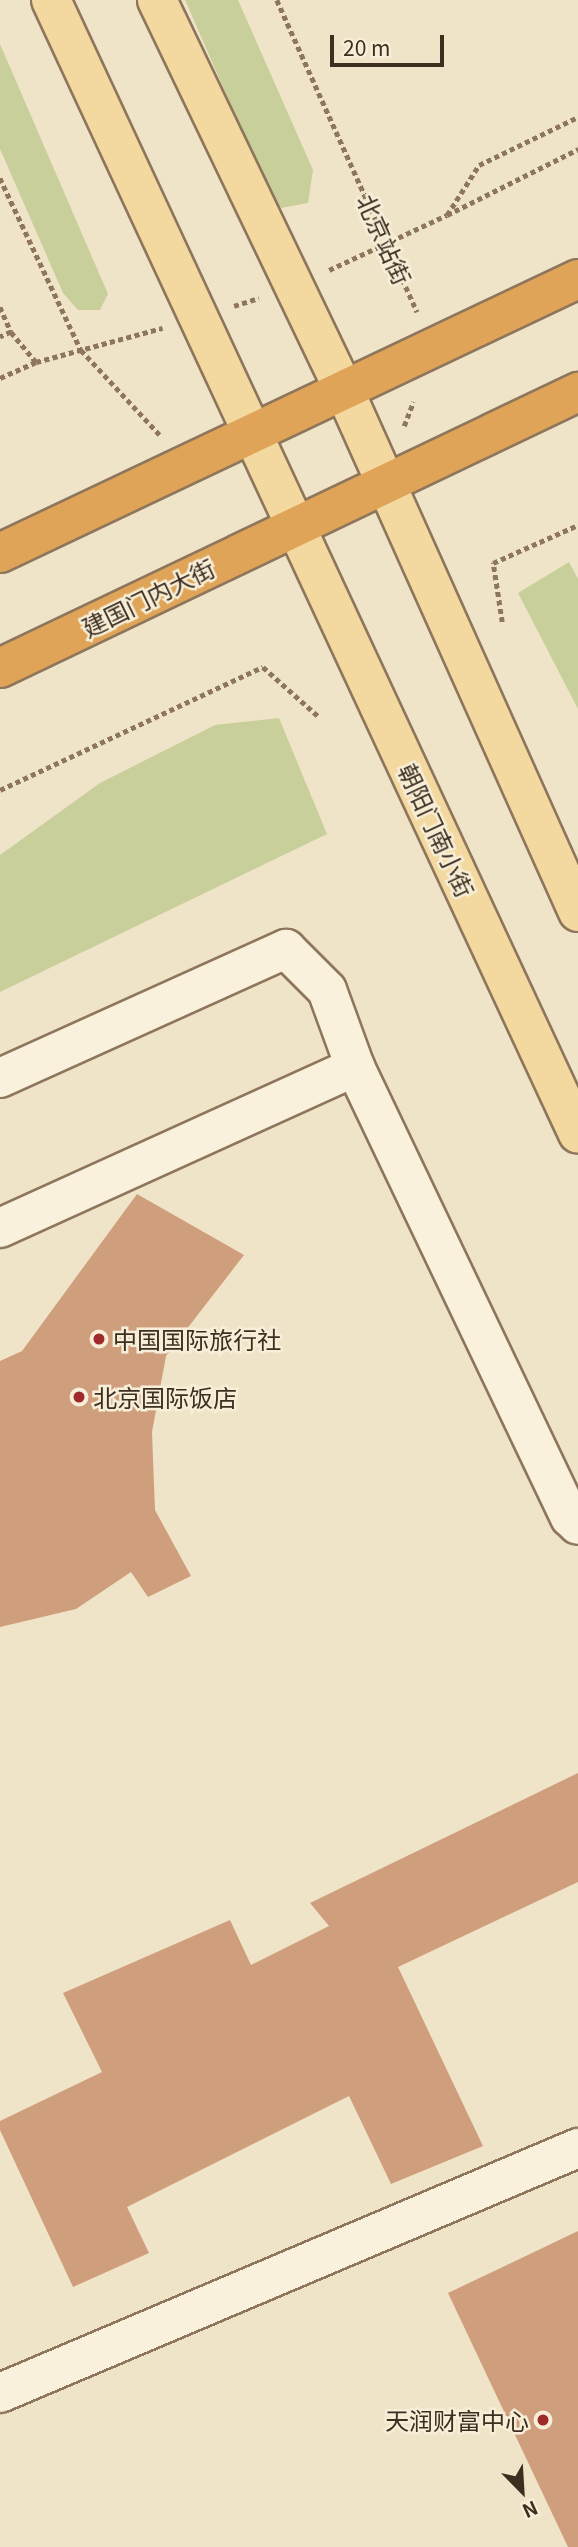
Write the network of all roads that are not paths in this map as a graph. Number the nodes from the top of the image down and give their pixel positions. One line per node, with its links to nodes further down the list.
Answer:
1 (51, 0): 6 (main road)
2 (157, 0): 4 (main road)
3 (578, 279): 4 (highway)
4 (344, 390): 6 (highway); 7 (main road)
5 (578, 392): 7 (highway)
6 (251, 434): 8 (main road, 朝阳门南小街); 9 (highway)
7 (383, 483): 8 (highway, 建国门内大街); 11 (main road)
8 (296, 526): 10 (highway, 建国门内大街); 14 (main road, 朝阳门南小街)
9 (0, 553)
10 (0, 668)
11 (578, 912)
12 (355, 1067): 13 (street); 15 (street); 16 (street)
13 (0, 1078)
14 (578, 1134)
15 (0, 1228)
16 (578, 1525)
17 (578, 2148): 18 (street)
18 (0, 2393)

